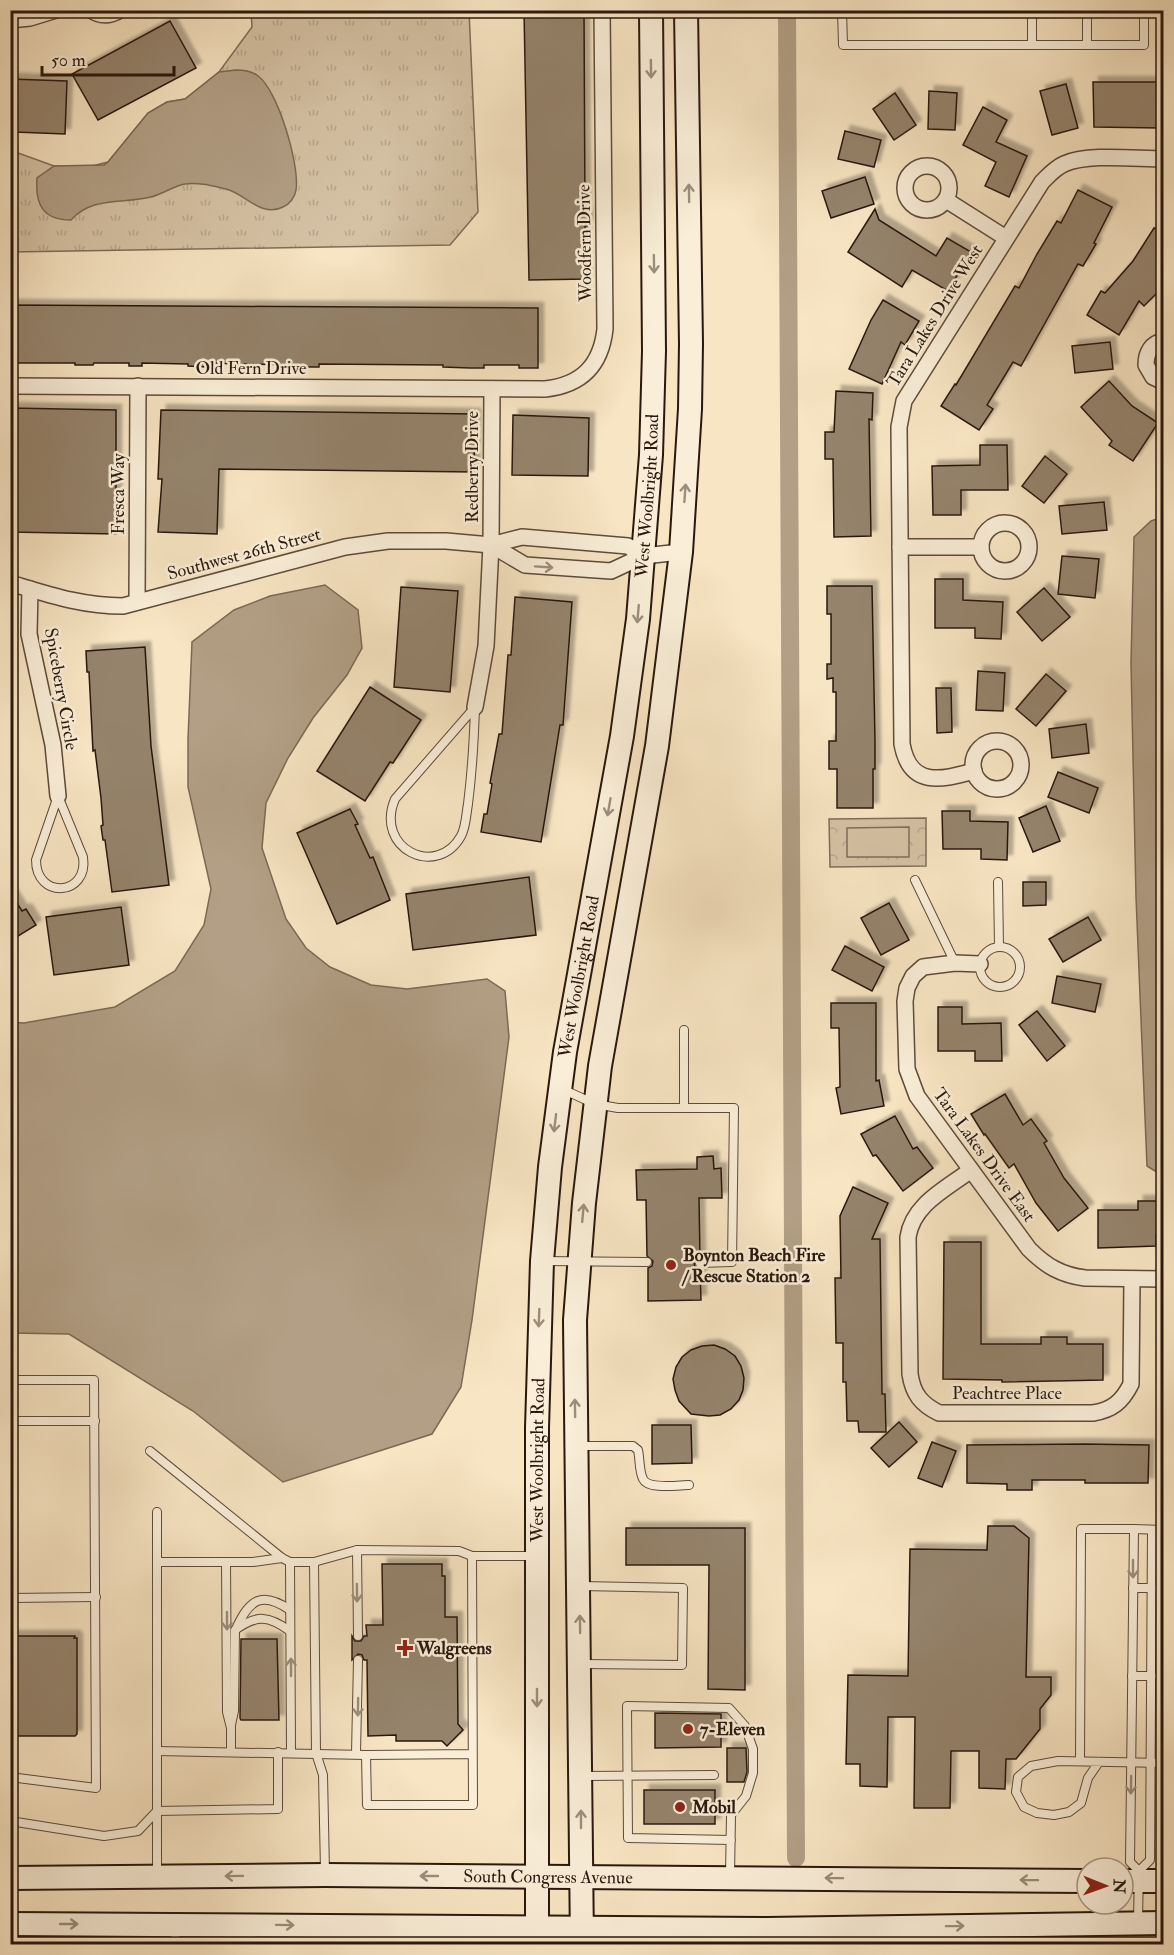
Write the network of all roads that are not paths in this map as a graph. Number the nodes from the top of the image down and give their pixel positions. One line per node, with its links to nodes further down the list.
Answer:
1 (56, 10): 11 (street)
2 (91, 10): 3 (street)
3 (120, 10)
4 (602, 10): 21 (street, Woodfern Drive)
5 (651, 10): 26 (main road, West Woolbright Road, one-way to 26)
6 (686, 10): 25 (main road, West Woolbright Road, one-way to 6)
7 (842, 10): 12 (lane)
8 (1032, 10): 12 (lane)
9 (1087, 10): 13 (lane)
10 (1144, 10): 13 (lane)
11 (10, 20)
12 (1032, 44): 13 (lane)
13 (1086, 45)
14 (1164, 159): 16 (street, Tara Lakes Drive West)
15 (946, 200): 16 (street)
16 (1006, 238): 23 (street, Tara Lakes Drive West)
17 (1164, 341): 18 (street)
18 (1164, 382)
19 (10, 386): 20 (street, Old Fern Drive)
20 (138, 387): 21 (street, Old Fern Drive); 29 (street, Fresca Way)
21 (492, 389): 22 (street, Redberry Drive)
22 (491, 545): 26 (street, Southwest 26th Street); 26 (street, Southwest 26th Street, one-way to 26); 29 (street, Southwest 26th Street); 30 (street, Redberry Drive)
23 (900, 547): 24 (street); 31 (street, Tara Lakes Drive West)
24 (981, 547)
25 (681, 552): 26 (street, Southwest 26th Street); 40 (main road, West Woolbright Road)
26 (643, 556): 39 (main road, West Woolbright Road, one-way to 39)
27 (10, 583): 28 (street, Southwest 26th Street)
28 (30, 589): 29 (street, Southwest 26th Street); 32 (street, Spiceberry Circle)
29 (137, 602)
30 (474, 707): 30 (lane)
31 (974, 771)
32 (57, 795): 32 (lane)
33 (915, 880): 36 (lane)
34 (998, 882): 35 (lane)
35 (999, 947): 37 (lane); 37 (lane)
36 (955, 963): 37 (street, Tara Lakes Drive East); 42 (street, Tara Lakes Drive East)
37 (980, 964)
38 (684, 1030): 41 (lane)
39 (560, 1088): 40 (lane); 43 (main road, West Woolbright Road, one-way to 43)
40 (595, 1104): 41 (lane); 45 (main road, West Woolbright Road, one-way to 40)
41 (684, 1107): 46 (lane)
42 (971, 1170): 47 (street, Tara Lakes Drive East); 47 (street, Peachtree Place)
43 (542, 1261): 45 (lane); 61 (main road, West Woolbright Road, one-way to 61)
44 (647, 1262): 45 (lane)
45 (579, 1263): 52 (main road, West Woolbright Road, one-way to 45)
46 (700, 1263)
47 (1132, 1278): 48 (street, Tara Lakes Drive East)
48 (1164, 1279)
49 (10, 1380): 50 (lane)
50 (95, 1420): 51 (lane); 70 (lane)
51 (10, 1421)
52 (575, 1446): 54 (lane); 67 (main road, West Woolbright Road)
53 (150, 1451): 62 (lane)
54 (689, 1485)
55 (157, 1512): 63 (lane)
56 (1134, 1529): 57 (lane); 68 (lane, one-way to 68); 89 (lane)
57 (1152, 1530): 58 (lane); 69 (lane)
58 (1164, 1530)
59 (357, 1550): 60 (lane); 66 (lane); 75 (lane, one-way to 75)
60 (472, 1556): 61 (lane); 87 (lane)
61 (537, 1556): 103 (main road, West Woolbright Road, one-way to 103)
62 (282, 1557): 64 (lane); 65 (lane)
63 (157, 1562): 64 (lane); 81 (lane)
64 (226, 1562): 80 (lane, one-way to 80)
65 (290, 1562): 66 (lane); 72 (lane)
66 (314, 1562): 85 (lane)
67 (579, 1586): 77 (main road, West Woolbright Road, one-way to 67); 77 (lane)
68 (1133, 1588): 69 (lane); 78 (lane)
69 (1152, 1588): 79 (lane)
70 (96, 1597): 71 (lane); 97 (lane)
71 (10, 1598)
72 (290, 1610): 73 (lane); 74 (lane)
73 (235, 1630): 74 (lane); 80 (lane)
74 (290, 1631): 84 (lane, one-way to 74)
75 (358, 1636)
76 (358, 1660): 86 (lane, one-way to 86)
77 (580, 1664): 96 (main road, West Woolbright Road)
78 (1132, 1676): 79 (lane); 91 (lane)
79 (1152, 1676): 92 (lane)
80 (231, 1728): 82 (lane)
81 (157, 1751): 82 (lane); 98 (lane)
82 (231, 1752): 83 (lane)
83 (278, 1752): 84 (lane); 98 (lane)
84 (291, 1752): 85 (lane)
85 (316, 1753): 86 (lane); 102 (lane)
86 (356, 1754): 88 (lane)
87 (472, 1754): 88 (lane); 88 (lane)
88 (366, 1755)
89 (1080, 1761): 90 (lane); 90 (lane)
90 (1099, 1762): 91 (lane)
91 (1131, 1762): 92 (lane); 101 (lane, one-way to 101)
92 (1151, 1763): 93 (lane); 107 (lane)
93 (1164, 1763)
94 (628, 1775): 95 (lane); 96 (lane); 100 (lane); 100 (lane)
95 (714, 1775)
96 (581, 1776): 105 (main road, West Woolbright Road, one-way to 96)
97 (10, 1777)
98 (157, 1811): 99 (lane); 104 (lane)
99 (10, 1821)
100 (731, 1840): 106 (lane)
101 (1130, 1856)
102 (325, 1875): 103 (main road, South Congress Avenue, one-way to 102); 104 (main road, South Congress Avenue, one-way to 104)
103 (538, 1876): 105 (main road, South Congress Avenue); 118 (main road, West Woolbright Road)
104 (157, 1877): 108 (main road, South Congress Avenue)
105 (582, 1877): 106 (main road, South Congress Avenue); 119 (main road, West Woolbright Road)
106 (730, 1877): 110 (main road, South Congress Avenue, one-way to 106)
107 (1135, 1877)
108 (10, 1878)
109 (1135, 1878): 111 (main road)
110 (1075, 1881)
111 (1164, 1881)
112 (1135, 1889): 113 (lane)
113 (1138, 1923): 114 (main road); 119 (main road, one-way to 113)
114 (1164, 1923)
115 (10, 1924): 116 (main road, one-way to 116)
116 (175, 1934): 117 (main road, one-way to 117)
117 (388, 1935): 118 (main road)
118 (537, 1936): 119 (main road)
119 (582, 1936)

